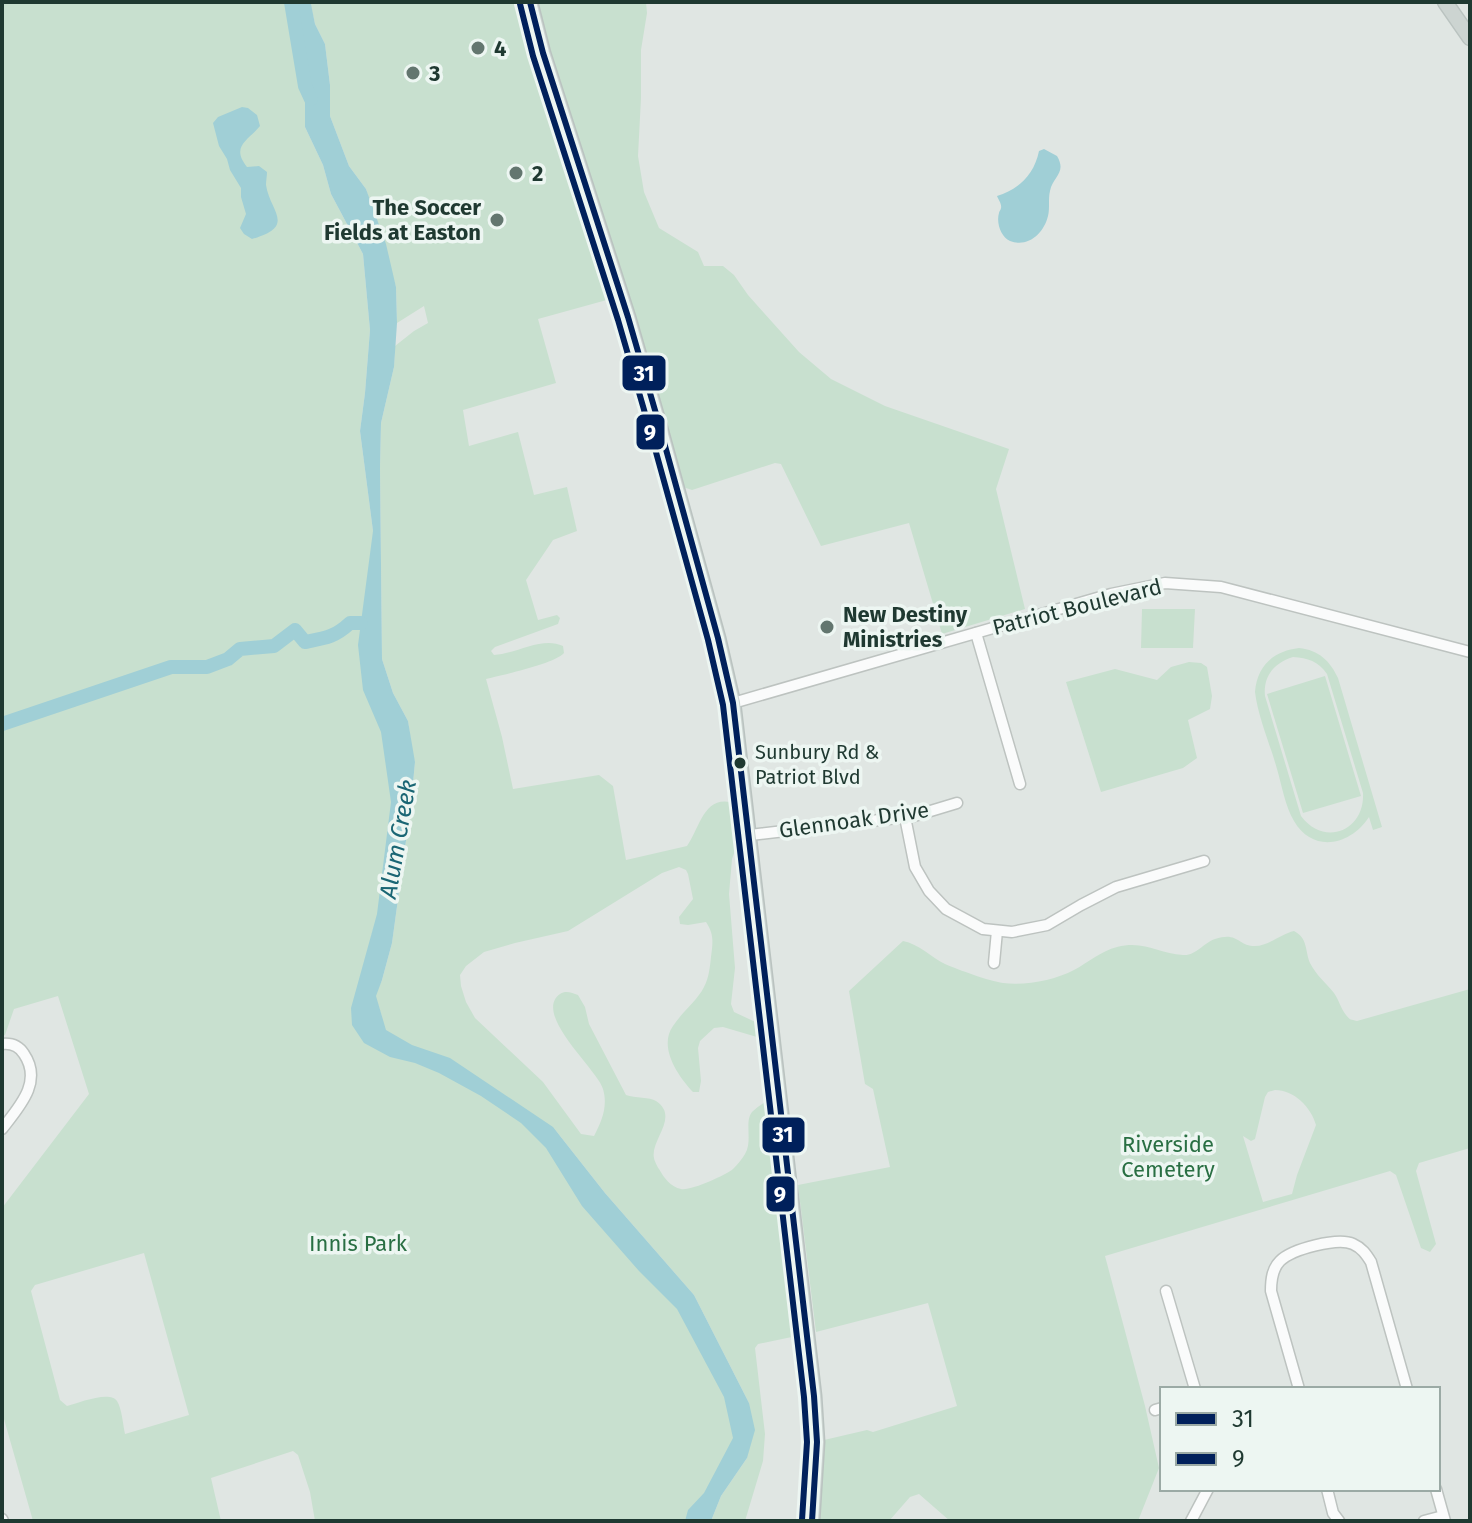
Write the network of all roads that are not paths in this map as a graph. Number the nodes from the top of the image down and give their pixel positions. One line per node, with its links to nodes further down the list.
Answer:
1 (530, 2): 6 (main road)
2 (1445, 2): 3 (main road)
3 (1470, 38)
4 (976, 633): 5 (street, Patriot Boulevard); 6 (street, Patriot Boulevard); 7 (street)
5 (1470, 652)
6 (733, 703): 10 (main road)
7 (1020, 784)
8 (957, 803): 9 (street, Glennoak Drive)
9 (905, 817): 10 (street, Glennoak Drive); 12 (street)
10 (750, 835): 24 (main road)
11 (1204, 861): 12 (street)
12 (997, 931): 13 (street)
13 (994, 963)
14 (2, 1044): 15 (street)
15 (2, 1129)
16 (1166, 1291): 17 (street)
17 (1194, 1387)
18 (1298, 1387): 19 (street)
19 (1406, 1387)
20 (1207, 1491): 25 (street)
21 (1328, 1491): 26 (street)
22 (1437, 1491): 23 (street)
23 (1444, 1518): 27 (street)
24 (812, 1521)
25 (1191, 1521)
26 (1339, 1521)
27 (1424, 1521)

